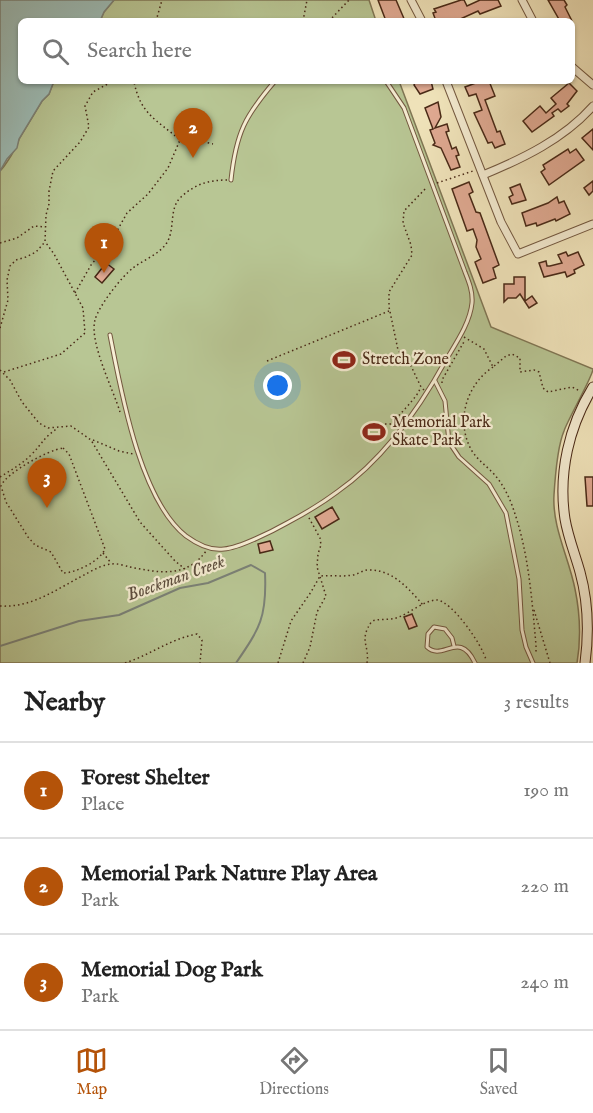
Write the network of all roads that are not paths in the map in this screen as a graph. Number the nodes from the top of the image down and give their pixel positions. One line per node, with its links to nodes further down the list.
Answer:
1 (522, 0): 4 (street)
2 (413, 1): 3 (street)
3 (421, 18)
4 (531, 18)
5 (575, 70): 9 (street)
6 (273, 84): 12 (lane)
7 (388, 84): 15 (lane)
8 (447, 84): 11 (street)
9 (593, 85)
10 (593, 106): 11 (street)
11 (483, 175): 13 (street)
12 (231, 180)
13 (593, 224)
14 (110, 335): 15 (lane)
15 (435, 381): 19 (lane)
16 (593, 387): 20 (street)
17 (454, 646): 17 (lane); 18 (lane)
18 (475, 663)
19 (533, 663)
20 (585, 663)

